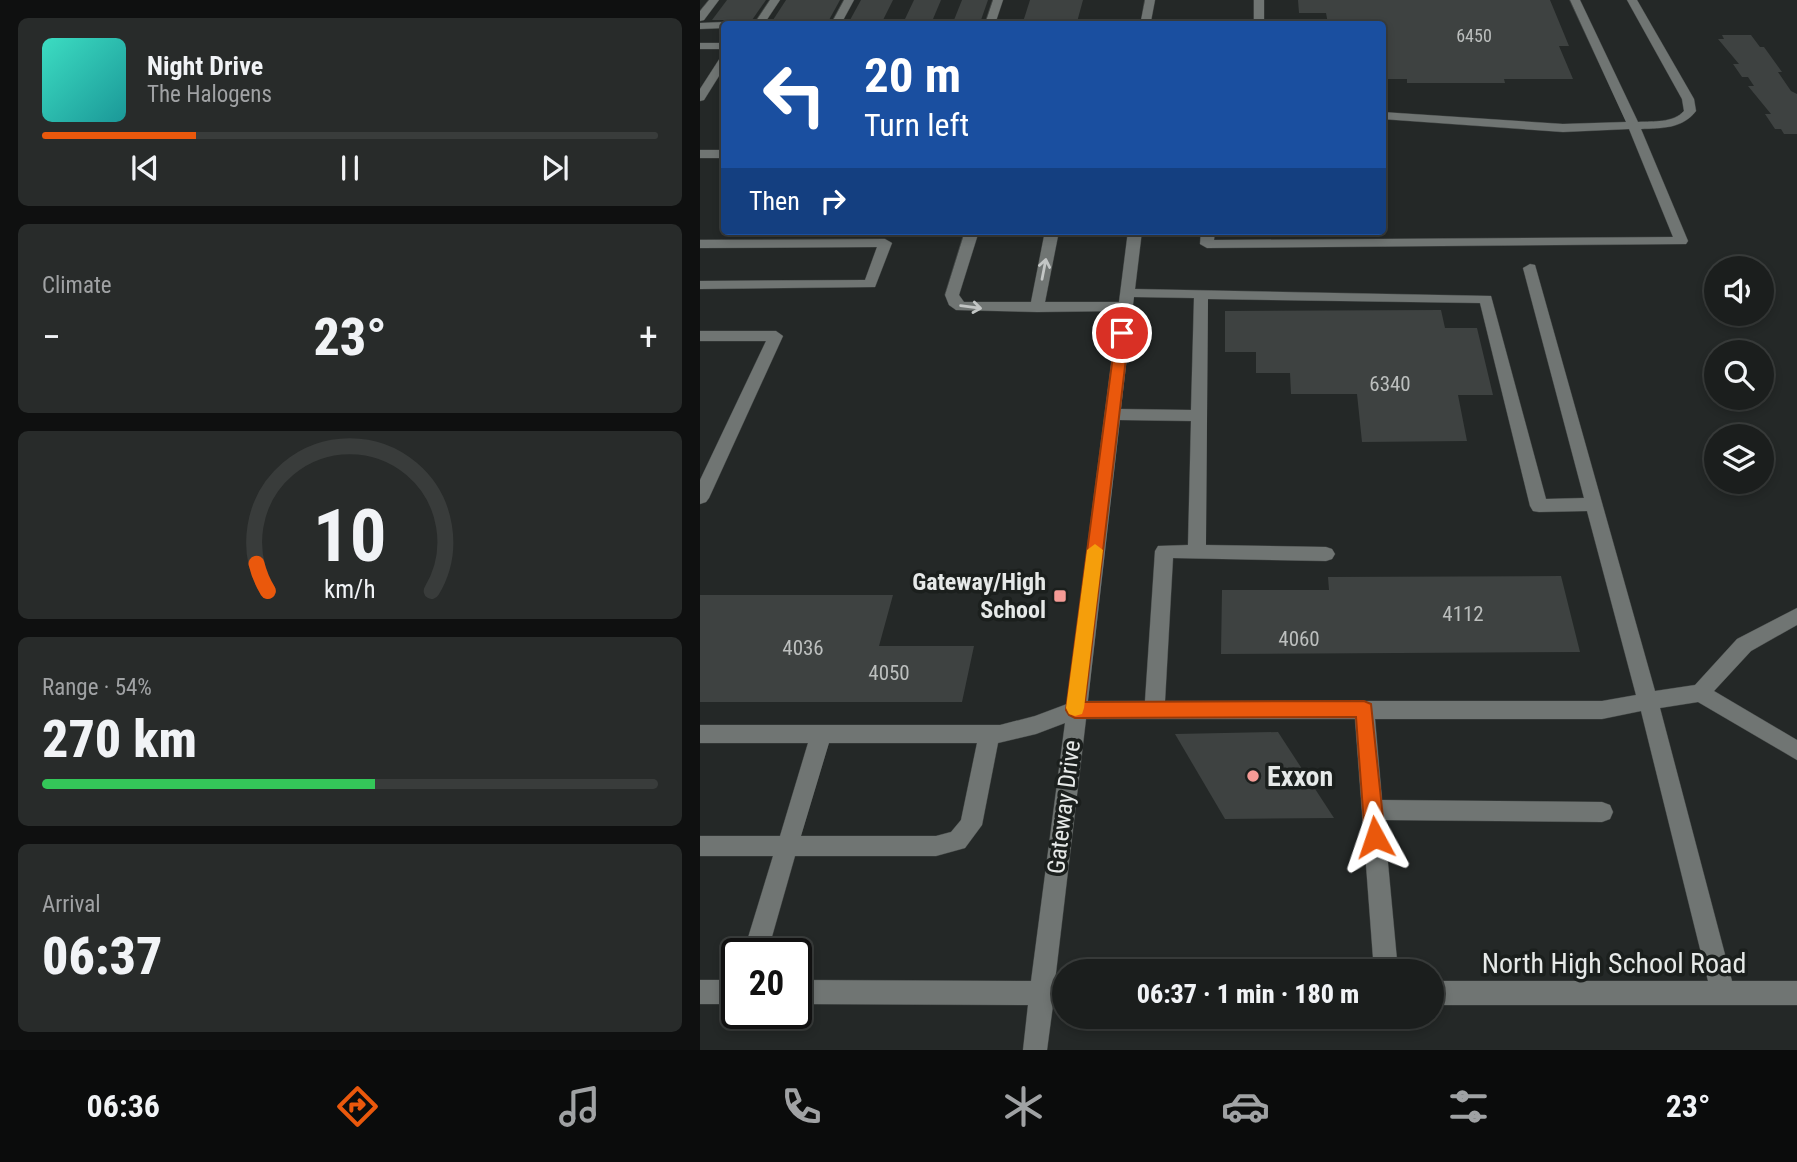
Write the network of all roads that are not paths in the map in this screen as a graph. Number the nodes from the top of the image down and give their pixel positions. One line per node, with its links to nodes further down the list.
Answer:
1 (714, 0): 9 (street)
2 (775, 0): 10 (street)
3 (849, 0): 11 (street)
4 (998, 0): 12 (street)
5 (1150, 0): 13 (street)
6 (1259, 0): 14 (street)
7 (1575, 0): 22 (street)
8 (1632, 0): 22 (street)
9 (700, 18)
10 (761, 21)
11 (838, 21)
12 (991, 21)
13 (1146, 21)
14 (1259, 21)
15 (721, 25): 16 (street)
16 (700, 26)
17 (700, 46): 18 (street)
18 (721, 46)
19 (721, 65): 20 (street)
20 (700, 98)
21 (1386, 115): 22 (street)
22 (1634, 126): 29 (street)
23 (700, 154): 24 (street)
24 (721, 154)
25 (721, 232): 31 (street)
26 (971, 235): 36 (street, one-way to 36)
27 (1051, 235): 36 (street, one-way to 27)
28 (1134, 235): 35 (street, Gateway Drive)
29 (1208, 235)
30 (700, 243): 31 (street)
31 (715, 243): 33 (street)
32 (1530, 268): 41 (street)
33 (700, 285)
34 (1201, 295): 35 (street); 39 (street); 41 (street)
35 (1126, 300): 36 (street); 38 (street, Gateway Drive)
36 (1037, 307)
37 (700, 336): 40 (street)
38 (1112, 414): 39 (street); 49 (street, Gateway Drive)
39 (1199, 416): 42 (street)
40 (700, 498)
41 (1593, 504): 46 (street)
42 (1197, 552): 43 (street); 47 (street)
43 (1326, 554)
44 (1797, 616): 45 (street)
45 (1700, 693): 46 (street); 53 (street)
46 (1648, 701): 48 (street); 66 (street)
47 (1155, 709): 48 (street); 49 (street)
48 (1364, 709): 54 (street)
49 (1075, 710): 52 (street); 59 (street, Gateway Drive)
50 (700, 734): 51 (street)
51 (821, 734): 52 (street); 57 (street)
52 (989, 734): 57 (street)
53 (1797, 751)
54 (1373, 810): 55 (street); 60 (street)
55 (1602, 812)
56 (700, 846): 57 (street)
57 (787, 846): 58 (street)
58 (760, 938)
59 (1056, 959)
60 (1385, 959)
61 (700, 992): 62 (street)
62 (721, 992)
63 (812, 992): 64 (street)
64 (1052, 993)
65 (1444, 993): 66 (street, North High School Road)
66 (1723, 993): 67 (street, North High School Road)
67 (1797, 993)
68 (1052, 996): 69 (street, Gateway Drive)
69 (1035, 1050)

